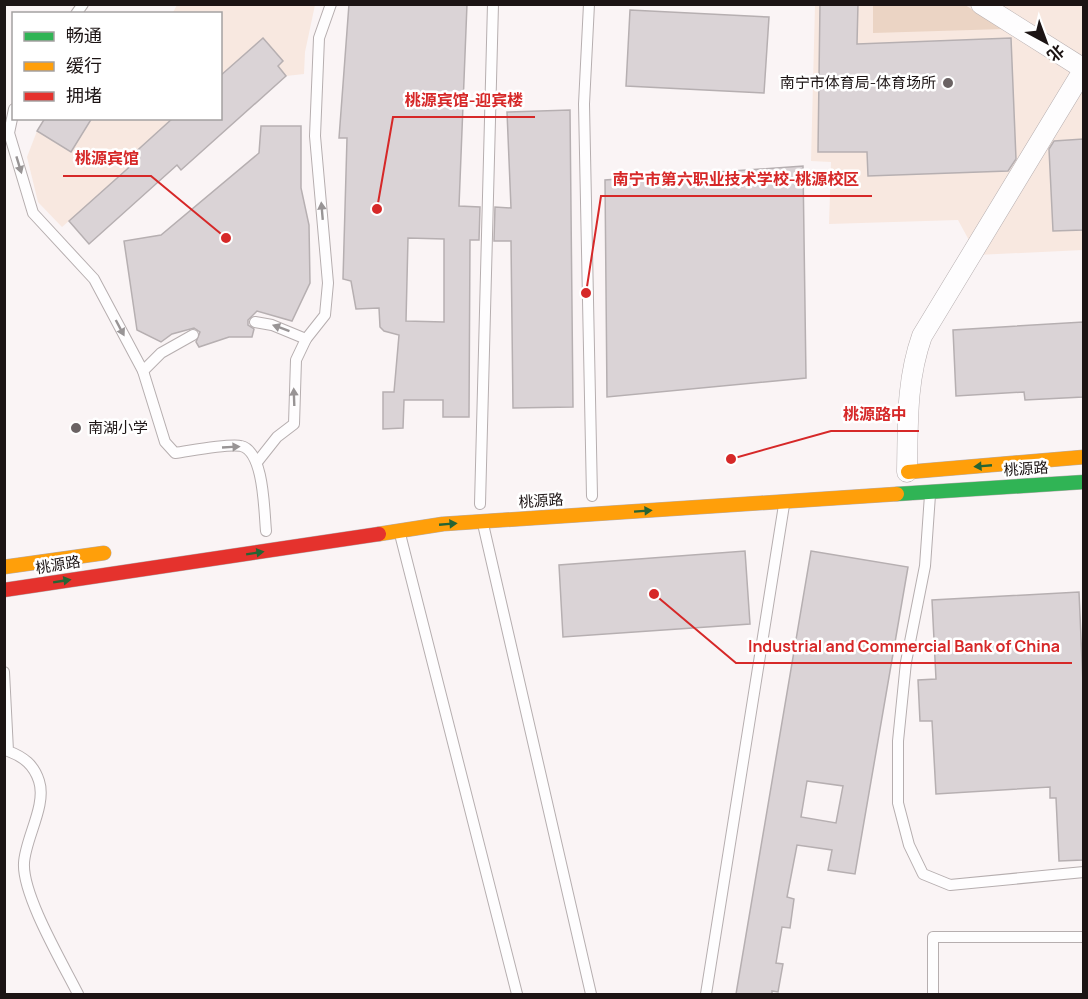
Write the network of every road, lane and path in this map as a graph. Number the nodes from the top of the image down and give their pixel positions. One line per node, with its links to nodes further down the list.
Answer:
1 (331, 4): 9 (lane, one-way to 1)
2 (493, 4): 18 (lane)
3 (589, 4): 16 (lane)
4 (981, 4): 5 (street)
5 (1083, 69): 13 (street)
6 (12, 118): 10 (lane, one-way to 10)
7 (255, 322): 9 (lane, one-way to 7)
8 (193, 335): 10 (lane)
9 (306, 339): 12 (lane, one-way to 9)
10 (143, 371): 12 (lane, one-way to 12)
11 (1083, 457): 13 (main road, 桃源路, one-way to 13)
12 (258, 461): 20 (lane)
13 (901, 473)
14 (1083, 482): 15 (main road, 桃源路)
15 (930, 492): 17 (main road, 桃源路); 26 (lane)
16 (592, 496)
17 (784, 502): 19 (main road, 桃源路, one-way to 17); 31 (lane)
18 (481, 504)
19 (482, 522): 21 (main road, 桃源路, one-way to 19); 30 (lane)
20 (266, 531)
21 (399, 531): 24 (main road, 桃源路, one-way to 21); 29 (lane)
22 (118, 551): 23 (main road, 桃源路)
23 (4, 567)
24 (4, 590)
25 (4, 672): 28 (lane)
26 (1083, 872)
27 (1083, 937): 32 (lane)
28 (78, 994)
29 (517, 994)
30 (591, 994)
31 (706, 994)
32 (933, 994)

